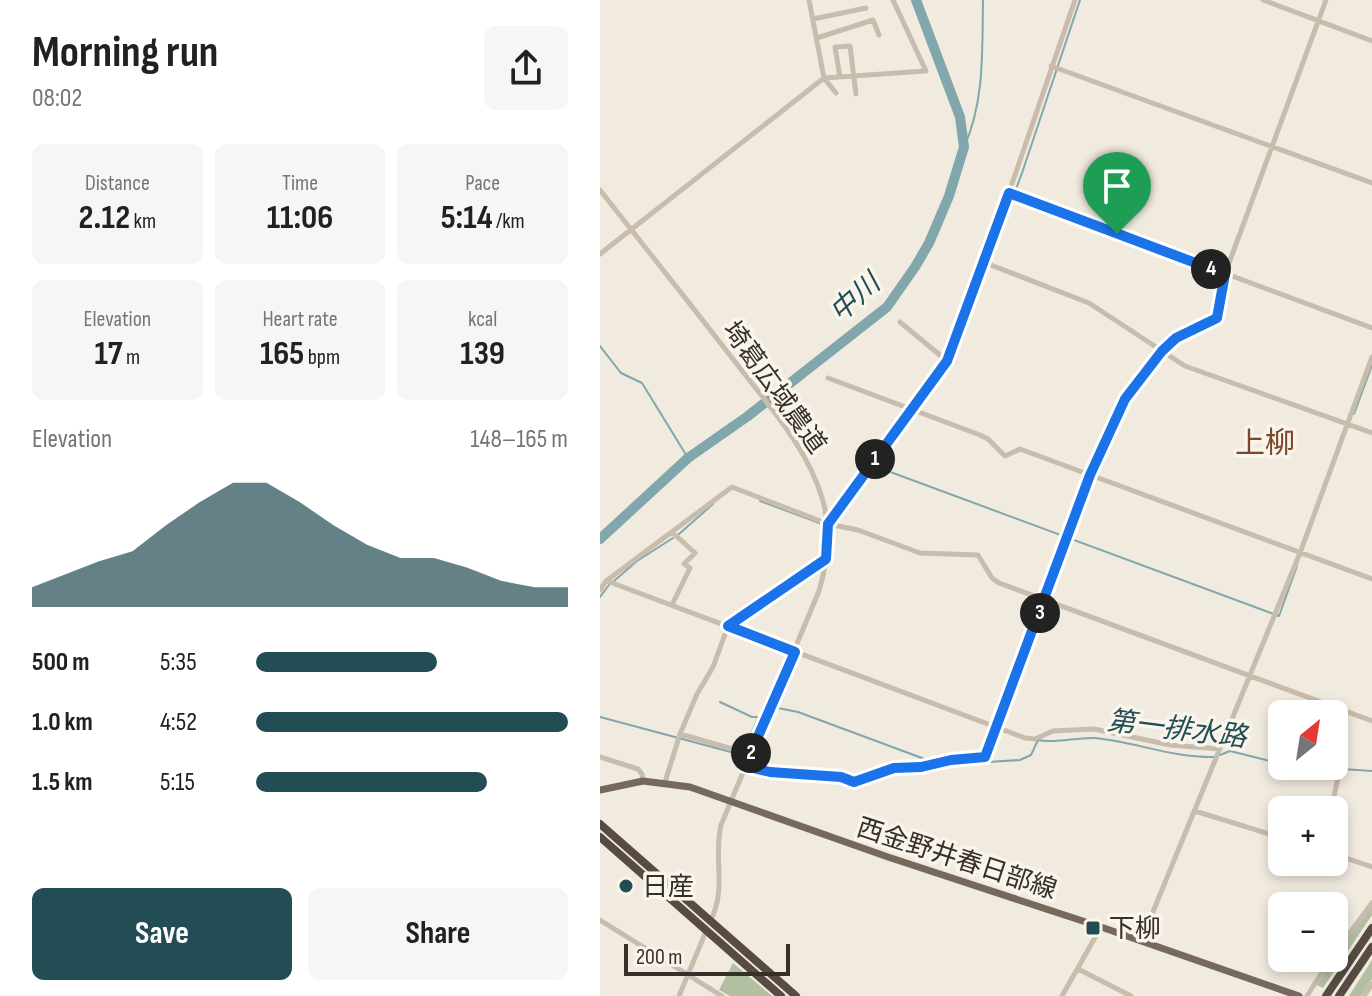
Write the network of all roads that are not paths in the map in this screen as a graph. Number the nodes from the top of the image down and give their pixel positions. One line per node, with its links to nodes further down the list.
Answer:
1 (809, 0): 7 (street)
2 (893, 0): 13 (street)
3 (1075, 0): 12 (street)
4 (1263, 0): 8 (street)
5 (1326, 0): 8 (street)
6 (866, 8): 7 (street)
7 (813, 19): 10 (street)
8 (1319, 21): 11 (street); 18 (street)
9 (879, 35): 10 (street)
10 (817, 38): 15 (street)
11 (1372, 41)
12 (1051, 66): 18 (street); 21 (street)
13 (855, 76): 14 (street); 14 (street); 17 (street)
14 (840, 77): 15 (street)
15 (824, 78): 16 (street); 22 (street)
16 (836, 93)
17 (856, 94)
18 (1274, 147): 19 (street); 25 (street)
19 (1372, 183)
20 (600, 190): 22 (street, 埼葛広域農道)
21 (1009, 193): 24 (street); 25 (street)
22 (632, 231): 23 (street); 36 (street, 埼葛広域農道)
23 (600, 254)
24 (983, 262): 28 (street); 30 (street)
25 (1225, 274): 27 (street); 28 (street)
26 (900, 322): 30 (street)
27 (1372, 328)
28 (1162, 351): 33 (street); 35 (street)
29 (1372, 357): 33 (street)
30 (947, 361): 32 (street)
31 (828, 378): 32 (street)
32 (911, 410): 35 (street); 36 (street)
33 (1348, 423): 34 (street); 38 (street)
34 (1372, 433)
35 (1090, 475): 38 (street); 43 (street)
36 (828, 524): 37 (street); 39 (street, 埼葛広域農道); 43 (street)
37 (673, 533): 41 (street); 44 (street)
38 (1300, 553): 40 (street); 47 (street)
39 (826, 559): 45 (street); 46 (street, 埼葛広域農道)
40 (1372, 579)
41 (606, 581): 42 (street); 44 (street)
42 (600, 590)
43 (1045, 600): 47 (street); 49 (street)
44 (672, 605): 45 (street)
45 (728, 626): 46 (street); 50 (street)
46 (795, 652): 49 (street); 52 (street, 埼葛広域農道)
47 (1250, 675): 48 (street); 51 (street)
48 (1372, 721)
49 (995, 727): 51 (street); 54 (street)
50 (680, 734): 52 (street); 56 (street)
51 (1220, 749): 59 (street)
52 (750, 754): 54 (street, 埼葛広域農道)
53 (600, 757): 55 (street)
54 (745, 766): 58 (street, 埼葛広域農道)
55 (643, 781): 56 (main road, 西金野井春日部線); 57 (main road, 西金野井春日部線)
56 (665, 782): 58 (main road, 西金野井春日部線)
57 (600, 790)
58 (730, 801): 67 (street, 埼葛広域農道); 68 (main road, 西金野井春日部線)
59 (1195, 811): 61 (street); 72 (street)
60 (600, 824): 67 (highway)
61 (1268, 834)
62 (600, 837): 70 (highway)
63 (1348, 859): 64 (street)
64 (1372, 867)
65 (1372, 903): 71 (street)
66 (600, 920): 77 (street)
67 (710, 922): 70 (street, 埼葛広域農道); 82 (highway)
68 (1101, 927): 72 (main road, 西金野井春日部線); 75 (street)
69 (1372, 928): 87 (highway)
70 (706, 932): 77 (street, 埼葛広域農道); 81 (highway)
71 (1348, 936)
72 (1141, 941): 85 (main road, 西金野井春日部線)
73 (1372, 947): 88 (highway)
74 (1372, 955): 89 (highway)
75 (1078, 969): 83 (street); 84 (street)
76 (1323, 972): 86 (street)
77 (688, 976): 79 (street, 埼葛広域農道); 80 (street)
78 (1372, 984): 90 (street)
79 (679, 996)
80 (722, 996)
81 (781, 996)
82 (796, 996)
83 (1062, 996)
84 (1131, 996)
85 (1299, 996)
86 (1307, 996)
87 (1326, 996)
88 (1339, 996)
89 (1346, 996)
90 (1364, 996)

